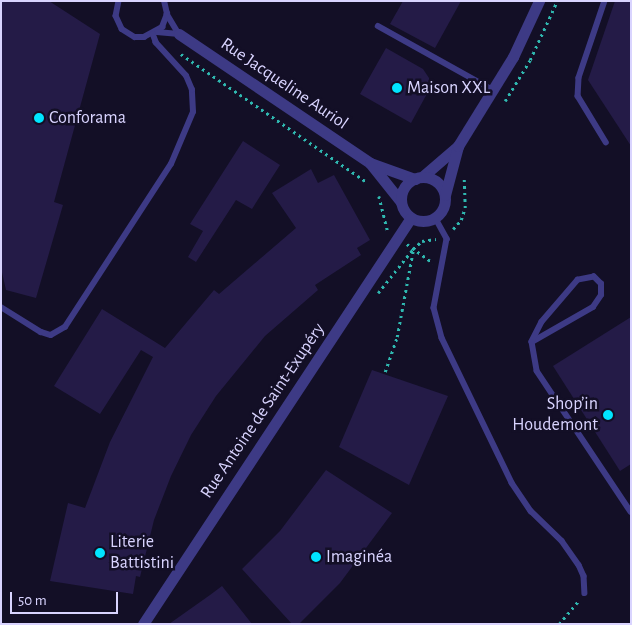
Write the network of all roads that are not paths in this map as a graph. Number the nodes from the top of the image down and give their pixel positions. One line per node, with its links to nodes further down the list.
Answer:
1 (118, 1): 7 (lane)
2 (164, 1): 5 (lane)
3 (539, 1): 9 (street)
4 (605, 1): 10 (lane)
5 (166, 14): 7 (lane); 8 (lane)
6 (378, 26): 9 (lane)
7 (155, 33): 8 (lane); 18 (lane)
8 (179, 34): 12 (street, Rue Jacqueline Auriol)
9 (493, 90): 11 (street)
10 (606, 142)
11 (458, 146): 13 (street); 14 (street)
12 (370, 163): 13 (street, Rue Jacqueline Auriol); 15 (street, Rue Jacqueline Auriol)
13 (418, 178): 14 (street); 15 (street)
14 (444, 195): 16 (street)
15 (401, 202): 17 (street)
16 (435, 217): 17 (street); 21 (lane)
17 (411, 218): 22 (street, Rue Antoine de Saint-Exupéry)
18 (1, 306)
19 (532, 342): 19 (lane); 20 (lane)
20 (631, 512)
21 (585, 593)
22 (143, 624)

